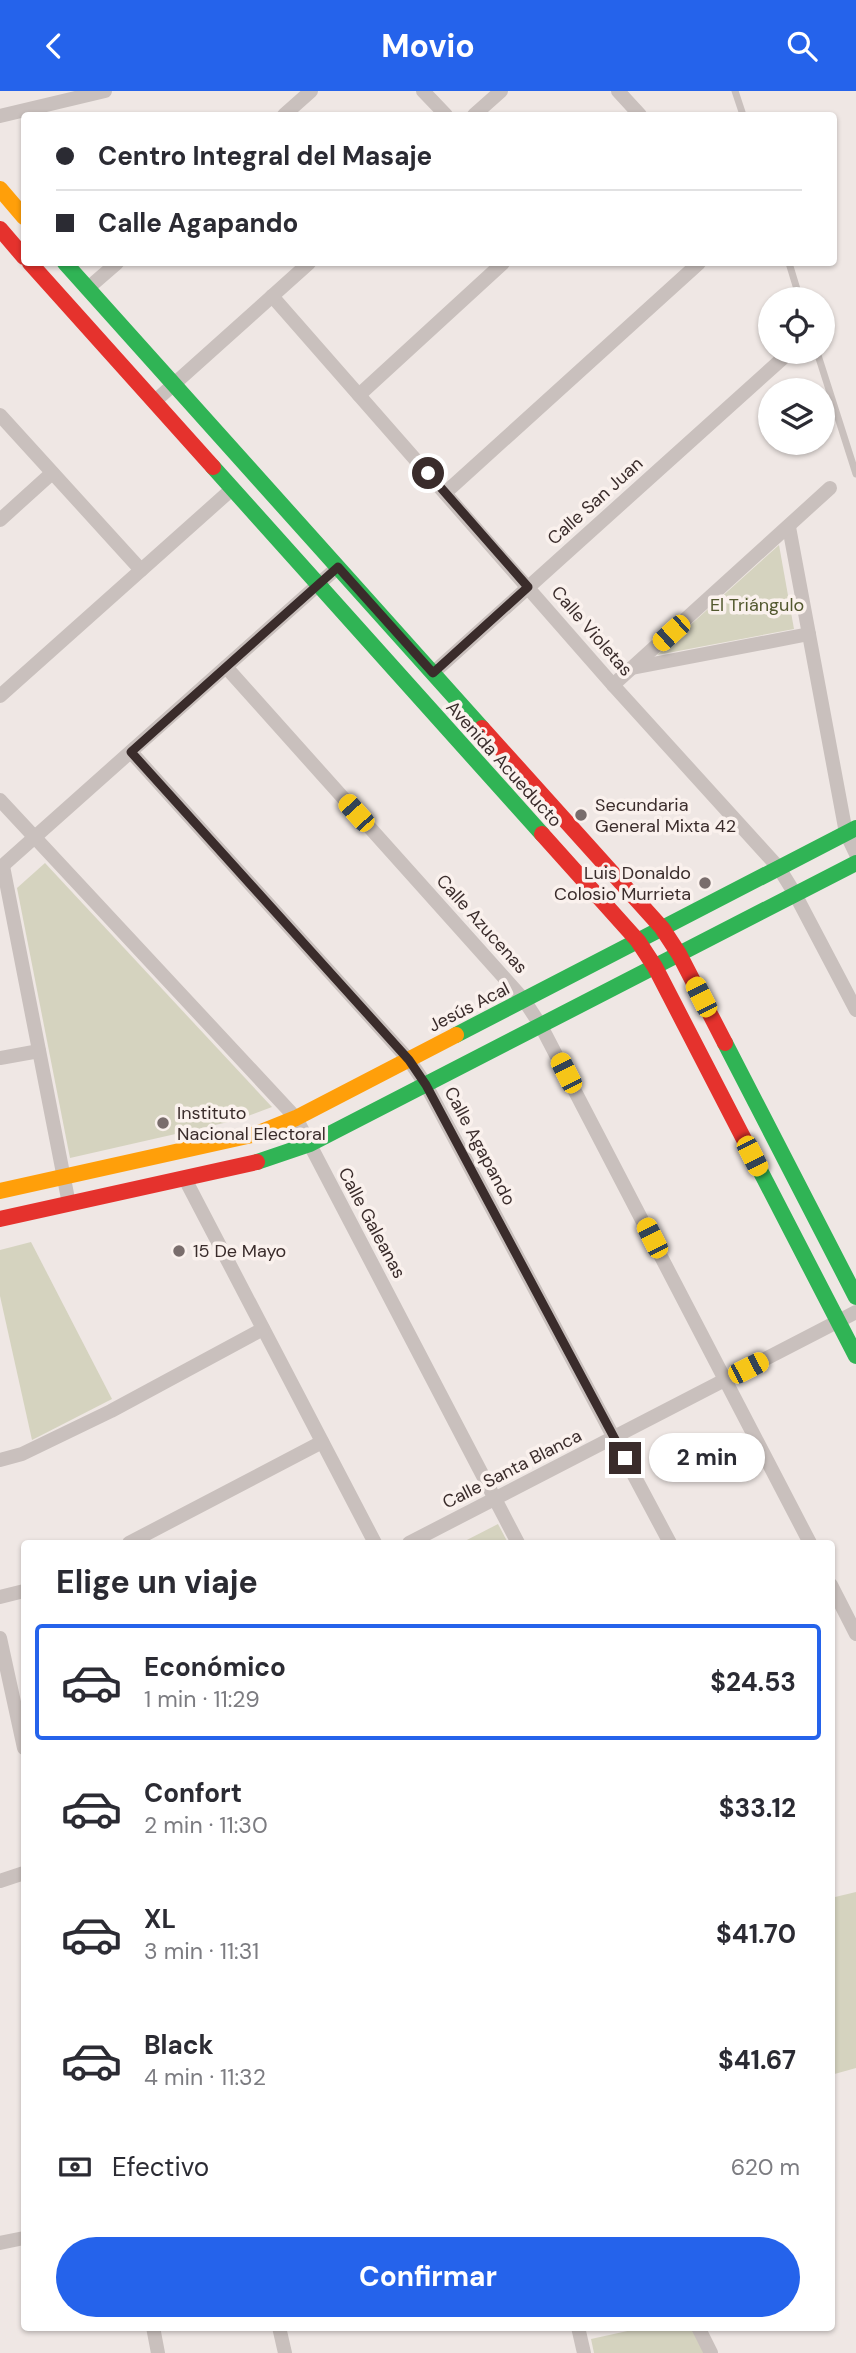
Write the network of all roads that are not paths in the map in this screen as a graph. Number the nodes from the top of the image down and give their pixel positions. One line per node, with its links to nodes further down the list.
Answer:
1 (104, 91): 12 (street)
2 (311, 91): 7 (street)
3 (423, 91): 8 (street)
4 (502, 91): 9 (street)
5 (618, 91): 10 (street)
6 (735, 91): 11 (lane)
7 (287, 112)
8 (443, 112)
9 (478, 112)
10 (637, 112)
11 (742, 112)
12 (0, 116)
13 (0, 189): 14 (street)
14 (21, 214)
15 (0, 229): 16 (street)
16 (21, 254)
17 (33, 266): 31 (street, Avenida Acueducto)
18 (68, 266): 25 (street, Avenida Acueducto)
19 (114, 266): 25 (street)
20 (306, 266): 26 (street)
21 (500, 266): 30 (street)
22 (696, 266): 37 (street)
23 (790, 266): 24 (lane)
24 (796, 287)
25 (88, 289): 29 (street, Avenida Acueducto)
26 (272, 296): 29 (street); 30 (street, Calle Violetas)
27 (776, 364): 43 (street, Calle San Juan)
28 (821, 364): 34 (lane)
29 (173, 384): 31 (street); 40 (street, Avenida Acueducto)
30 (359, 395): 37 (street, Calle Violetas)
31 (154, 401): 36 (street, Avenida Acueducto)
32 (0, 415): 33 (street)
33 (52, 473): 38 (street); 41 (street)
34 (856, 474)
35 (830, 488): 39 (street)
36 (232, 489): 41 (street); 42 (street, Avenida Acueducto)
37 (445, 493): 43 (street, Calle Violetas)
38 (0, 520)
39 (789, 527): 44 (street); 46 (street)
40 (338, 567): 42 (street); 47 (street, Avenida Acueducto)
41 (141, 570): 49 (street)
42 (318, 585): 45 (street); 60 (street, Avenida Acueducto)
43 (528, 587): 47 (street, Calle San Juan); 48 (street, Calle Violetas)
44 (809, 634): 46 (street); 52 (street)
45 (226, 667): 50 (street); 63 (street, Calle Azucenas)
46 (632, 668): 48 (street)
47 (433, 673): 59 (street, Avenida Acueducto)
48 (613, 685): 57 (street, Calle Violetas)
49 (0, 696)
50 (131, 752): 53 (street); 68 (street, Calle Agapando)
51 (0, 800): 53 (street, Calle Galeanas)
52 (851, 831): 54 (street); 57 (street, Jesús Acal)
53 (34, 838): 56 (street); 70 (street, Calle Galeanas)
54 (856, 854)
55 (856, 863): 58 (street)
56 (1, 867): 66 (street)
57 (779, 868): 58 (street, Calle Violetas); 59 (street, Jesús Acal)
58 (795, 894): 61 (street); 64 (street, Calle Violetas)
59 (663, 928): 60 (street, Jesús Acal); 61 (street, Avenida Acueducto)
60 (638, 941): 62 (street, Avenida Acueducto); 63 (street, Jesús Acal)
61 (679, 954): 62 (street); 77 (street, Avenida Acueducto)
62 (655, 967): 65 (street); 79 (street, Avenida Acueducto)
63 (524, 1000): 65 (street, Calle Azucenas); 68 (street, Jesús Acal)
64 (856, 1010)
65 (541, 1026): 69 (street); 82 (street, Calle Azucenas)
66 (39, 1051): 67 (street); 72 (street)
67 (0, 1058)
68 (409, 1060): 69 (street, Calle Agapando); 70 (street, Jesús Acal)
69 (426, 1085): 71 (street); 83 (street, Calle Agapando)
70 (296, 1118): 71 (street, Calle Galeanas); 72 (street, Jesús Acal)
71 (310, 1145): 73 (street); 86 (street, Calle Galeanas)
72 (64, 1177): 74 (street, Jesús Acal); 75 (street)
73 (185, 1179): 75 (street); 80 (street)
74 (0, 1191)
75 (69, 1204): 76 (street)
76 (0, 1219)
77 (856, 1297)
78 (856, 1312): 79 (street, Calle Santa Blanca)
79 (838, 1321): 81 (street, Avenida Acueducto); 82 (street, Calle Santa Blanca)
80 (263, 1328): 84 (street); 85 (street)
81 (856, 1356)
82 (726, 1379): 83 (street, Calle Santa Blanca); 92 (street, Calle Azucenas)
83 (614, 1437): 86 (street, Calle Santa Blanca); 91 (street, Calle Agapando)
84 (322, 1442): 87 (street); 88 (street)
85 (0, 1460)
86 (495, 1499): 89 (street, Calle Santa Blanca); 90 (street, Calle Galeanas)
87 (135, 1540)
88 (373, 1540)
89 (415, 1540)
90 (517, 1540)
91 (668, 1540)
92 (808, 1540)
93 (21, 1592): 95 (street)
94 (835, 1593): 96 (street)
95 (0, 1597)
96 (856, 1634)
97 (0, 1638): 98 (street)
98 (21, 1724)
99 (21, 1874): 100 (street)
100 (0, 1881)
101 (21, 2239): 102 (street)
102 (0, 2243)
103 (154, 2331): 107 (street)
104 (280, 2331): 108 (street)
105 (579, 2331): 109 (street)
106 (700, 2331): 110 (street)
107 (158, 2353)
108 (285, 2353)
109 (584, 2353)
110 (711, 2353)

